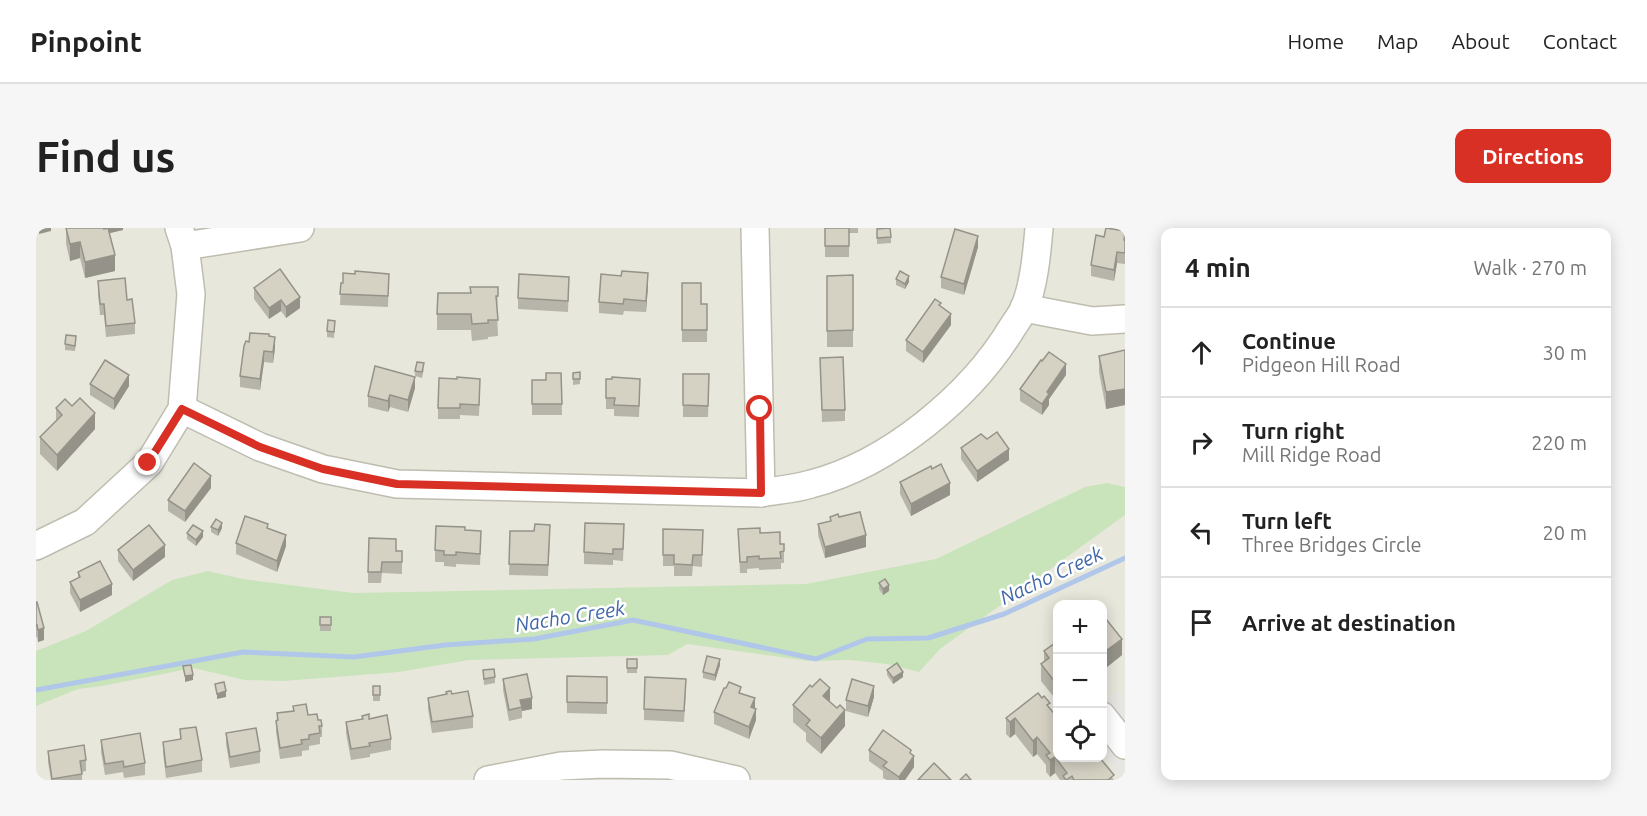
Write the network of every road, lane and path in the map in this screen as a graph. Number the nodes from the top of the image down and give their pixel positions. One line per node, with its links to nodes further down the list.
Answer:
1 (300, 228): 4 (street)
2 (755, 228): 8 (street)
3 (1039, 228): 5 (street)
4 (182, 237): 7 (street)
5 (1024, 308): 6 (street); 8 (street)
6 (1125, 319)
7 (182, 409): 8 (street); 9 (street)
8 (761, 493)
9 (36, 546)
10 (1107, 722): 11 (street)
11 (1125, 745)
12 (488, 780): 13 (street)
13 (736, 780)

